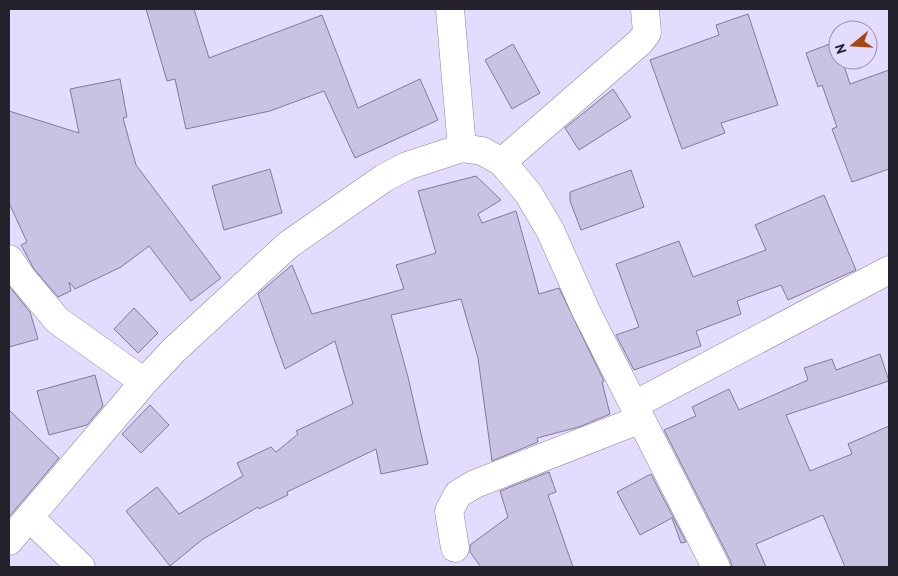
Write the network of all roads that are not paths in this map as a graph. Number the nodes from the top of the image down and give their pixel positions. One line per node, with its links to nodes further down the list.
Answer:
1 (450, 9): 3 (street)
2 (644, 9): 4 (street)
3 (462, 148): 4 (street); 7 (street)
4 (502, 162): 8 (street)
5 (9, 260): 7 (street)
6 (889, 270): 8 (street)
7 (144, 382): 9 (street)
8 (637, 412): 11 (street); 13 (street)
9 (30, 518): 10 (street); 12 (street)
10 (9, 541)
11 (455, 548)
12 (81, 567)
13 (716, 567)

